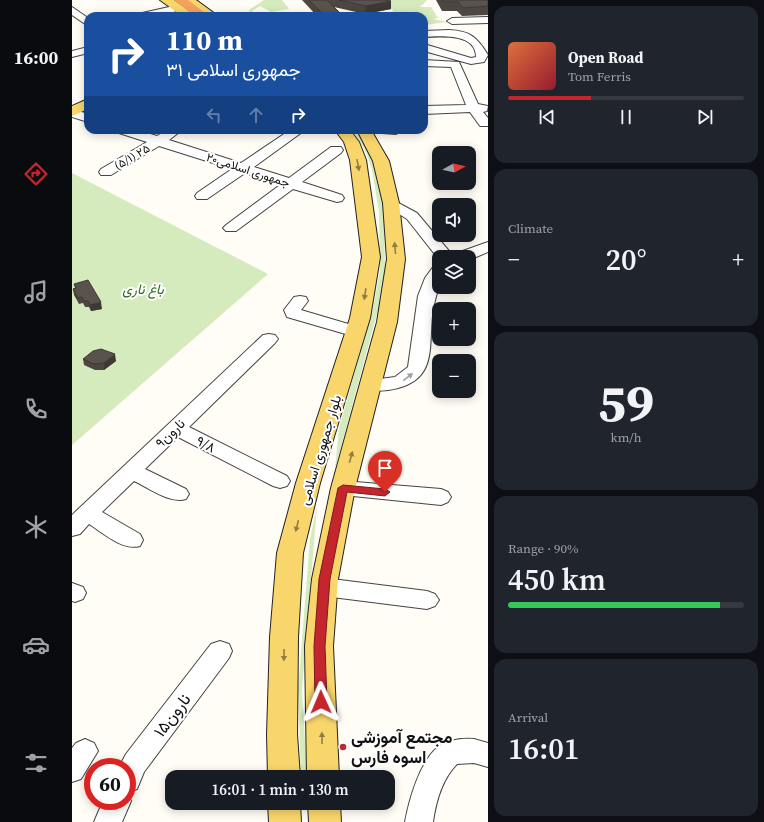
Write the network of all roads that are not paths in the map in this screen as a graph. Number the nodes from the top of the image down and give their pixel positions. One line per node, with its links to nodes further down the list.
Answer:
1 (166, 0): 3 (main road)
2 (188, 0): 7 (main road)
3 (179, 4): 4 (street); 5 (main road); 6 (highway)
4 (154, 12)
5 (186, 12)
6 (195, 12)
7 (206, 12)
8 (488, 20): 9 (street)
9 (452, 21)
10 (428, 34): 11 (street)
11 (428, 49)
12 (84, 51): 13 (street)
13 (72, 54)
14 (428, 63): 16 (street)
15 (84, 105): 18 (main road)
16 (478, 108): 17 (street); 20 (street)
17 (428, 110)
18 (72, 112): 19 (street)
19 (84, 116)
20 (485, 123)
21 (137, 134): 26 (street, جمهوری اسلامی۲۰)
22 (170, 134): 26 (street, (۵/۱) ۲۵)
23 (293, 134): 27 (street)
24 (366, 134): 32 (main road)
25 (339, 140): 29 (street); 39 (main road, بلوار جمهوری اسلامی, one-way to 39)
26 (159, 141): 27 (street, جمهوری اسلامی۲۰); 28 (street, (۵/۱) ۲۵)
27 (244, 168): 29 (street, جمهوری اسلامی۲۰); 30 (street)
28 (106, 172)
29 (292, 184): 31 (street, جمهوری اسلامی۲۰); 33 (street)
30 (202, 196)
31 (337, 198)
32 (391, 203): 35 (street); 41 (main road, one-way to 32)
33 (231, 228)
34 (488, 247): 36 (street)
35 (440, 250)
36 (476, 252)
37 (432, 278): 41 (street, one-way to 37)
38 (300, 301): 39 (street)
39 (356, 332): 45 (main road, بلوار جمهوری اسلامی)
40 (269, 339): 42 (street, نارون۹)
41 (371, 385): 46 (main road, one-way to 41)
42 (176, 428): 43 (street, نارون۹); 44 (street, ۹/۸)
43 (131, 471): 47 (street); 49 (street, نارون۹)
44 (280, 481)
45 (308, 483): 46 (main road); 56 (main road, بلوار جمهوری اسلامی, one-way to 56)
46 (343, 488): 48 (street); 51 (main road)
47 (179, 494)
48 (441, 497)
49 (79, 521): 50 (street)
50 (132, 540)
51 (324, 587): 52 (street); 57 (main road, one-way to 51)
52 (427, 600)
53 (220, 651): 55 (street, نارون۱۵)
54 (488, 755): 64 (street)
55 (136, 762)
56 (284, 770)
57 (323, 770)
58 (113, 810): 61 (street)
59 (284, 810): 62 (main road)
60 (324, 810): 63 (main road)
61 (108, 822)
62 (285, 822)
63 (325, 822)
64 (419, 822)

